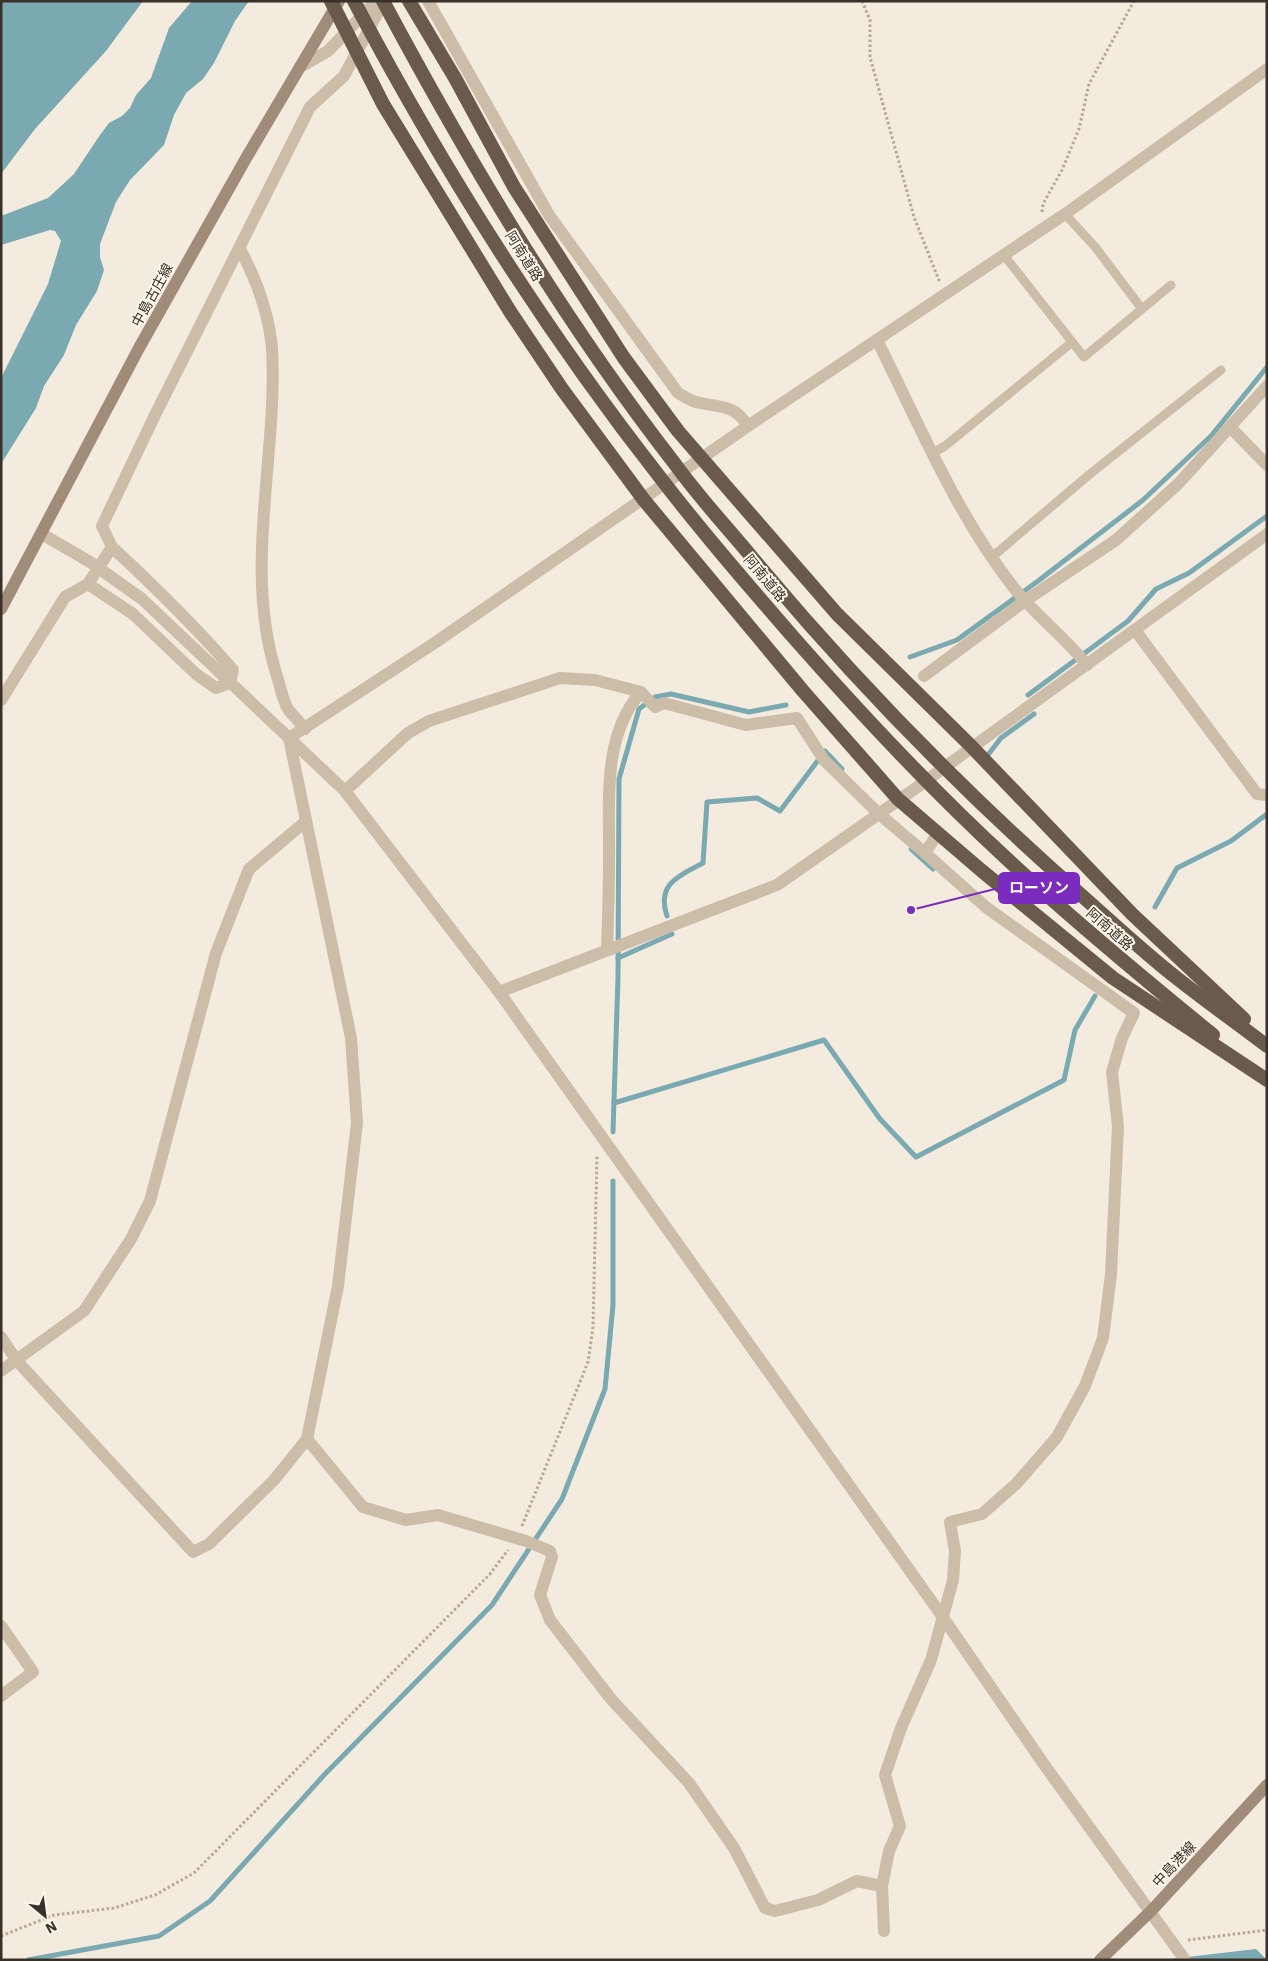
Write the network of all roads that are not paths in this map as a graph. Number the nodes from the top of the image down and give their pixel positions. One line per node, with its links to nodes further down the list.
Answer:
1 (331, 1): 24 (highway)
2 (338, 1): 8 (main road, 中島古庄線)
3 (354, 1): 52 (highway, 阿南道路)
4 (376, 1): 8 (street)
5 (384, 1): 11 (street); 51 (highway, 阿南道路)
6 (409, 1): 22 (highway)
7 (428, 1): 19 (street)
8 (300, 67): 25 (main road, 中島古庄線)
9 (1267, 69): 10 (street)
10 (1065, 214): 12 (street); 14 (lane)
11 (240, 249): 27 (street); 38 (street)
12 (1002, 254): 15 (street); 16 (lane)
13 (1171, 285): 14 (lane)
14 (1142, 309): 16 (lane)
15 (877, 340): 19 (street); 21 (street)
16 (1071, 343): 21 (lane)
17 (1221, 370): 28 (lane)
18 (1267, 386): 20 (street)
19 (748, 426): 22 (street)
20 (1230, 427): 23 (street); 30 (street)
21 (933, 453): 28 (street)
22 (702, 460): 24 (street); 40 (highway)
23 (1267, 465)
24 (644, 500): 38 (street); 43 (highway)
25 (42, 534): 31 (main road, 中島古庄線); 35 (street)
26 (1267, 534): 32 (street)
27 (112, 547): 29 (street); 35 (street)
28 (992, 557): 30 (street)
29 (88, 584): 35 (street); 37 (street)
30 (1024, 600): 33 (street); 34 (street)
31 (1, 608)
32 (1135, 630): 33 (street); 42 (street)
33 (1083, 659): 40 (street)
34 (924, 676)
35 (230, 683): 39 (street)
36 (646, 697): 41 (street); 44 (street); 48 (street)
37 (1, 700)
38 (305, 729): 39 (street)
39 (290, 738): 41 (street); 45 (street)
40 (971, 746): 43 (street); 50 (highway)
41 (344, 791): 49 (street)
42 (1267, 795)
43 (898, 799): 44 (street); 46 (highway)
44 (878, 813): 47 (street); 48 (street)
45 (305, 822): 54 (street); 56 (street)
46 (938, 833): 47 (street); 52 (highway)
47 (925, 853): 57 (street)
48 (609, 949): 49 (street)
49 (498, 992): 57 (street)
50 (1267, 1040)
51 (1267, 1046)
52 (1267, 1079)
53 (1, 1337): 54 (street)
54 (16, 1361): 55 (street); 56 (street)
55 (1, 1371)
56 (307, 1440): 61 (street)
57 (942, 1616): 61 (street); 62 (street)
58 (1, 1626): 59 (street)
59 (1, 1696)
60 (1267, 1785): 62 (main road, 中島港線)
61 (882, 1886): 63 (street)
62 (1152, 1910): 64 (main road, 中島港線); 65 (street)
63 (884, 1931)
64 (1103, 1956)
65 (1186, 1960)

